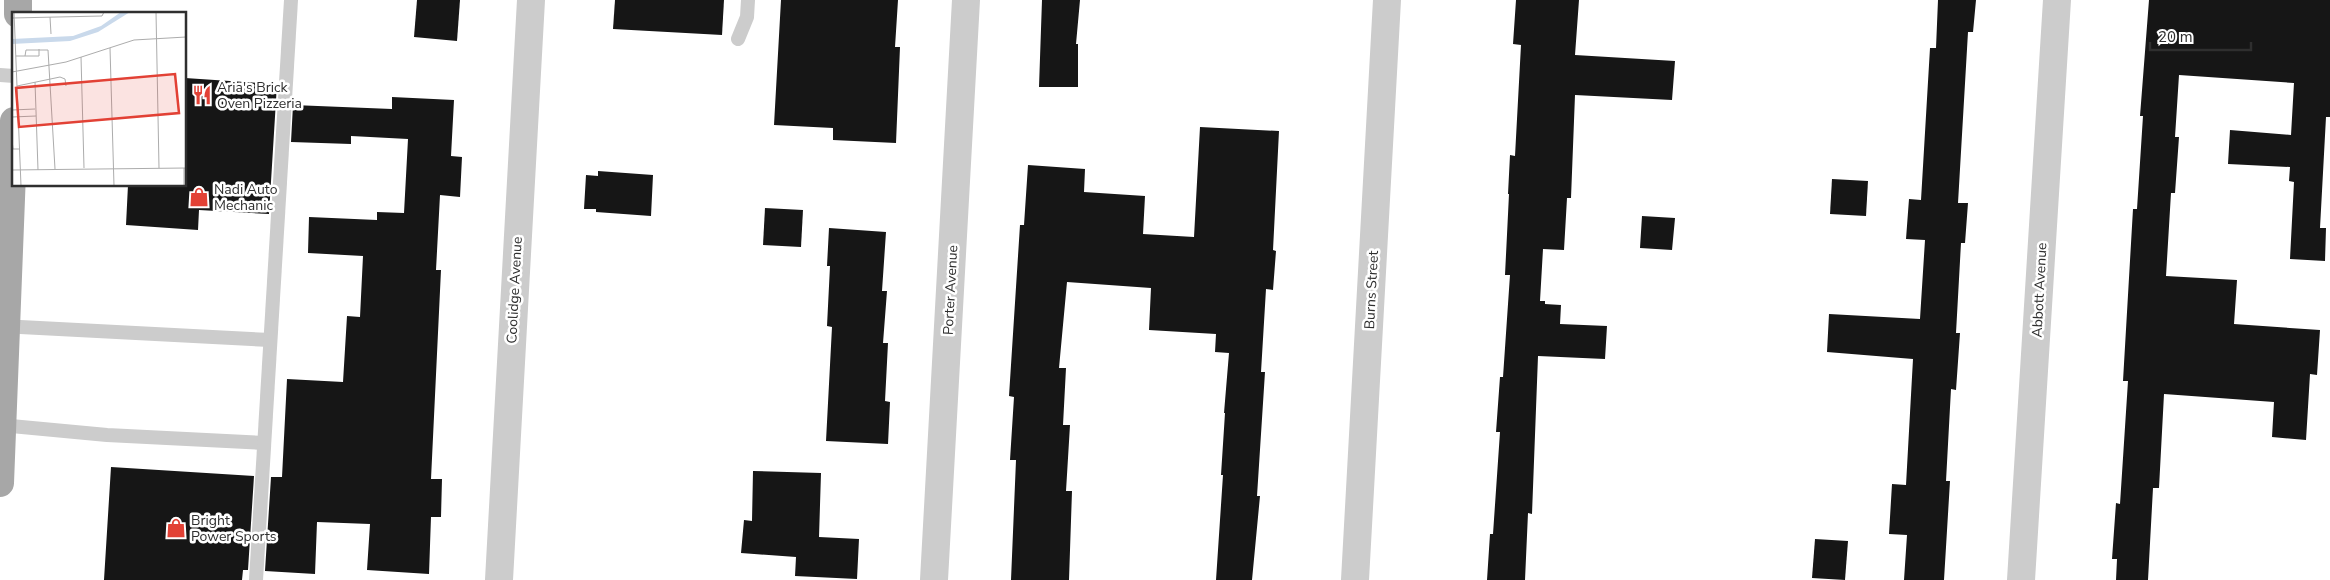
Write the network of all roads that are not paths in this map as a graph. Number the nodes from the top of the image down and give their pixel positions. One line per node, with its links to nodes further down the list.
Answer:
1 (291, 0): 11 (lane)
2 (531, 0): 16 (street, Coolidge Avenue)
3 (748, 0): 7 (lane)
4 (966, 0): 17 (street, Porter Avenue)
5 (1387, 0): 18 (street, Burns Street)
6 (2057, 0): 19 (street, Abbott Avenue)
7 (738, 39)
8 (12, 143): 9 (main road)
9 (5, 219): 10 (main road)
10 (3, 326): 11 (lane); 12 (main road)
11 (270, 340): 13 (lane)
12 (1, 425): 13 (lane); 14 (main road)
13 (264, 443): 15 (lane)
14 (0, 483)
15 (256, 580)
16 (498, 580)
17 (934, 580)
18 (1355, 580)
19 (2022, 580)

